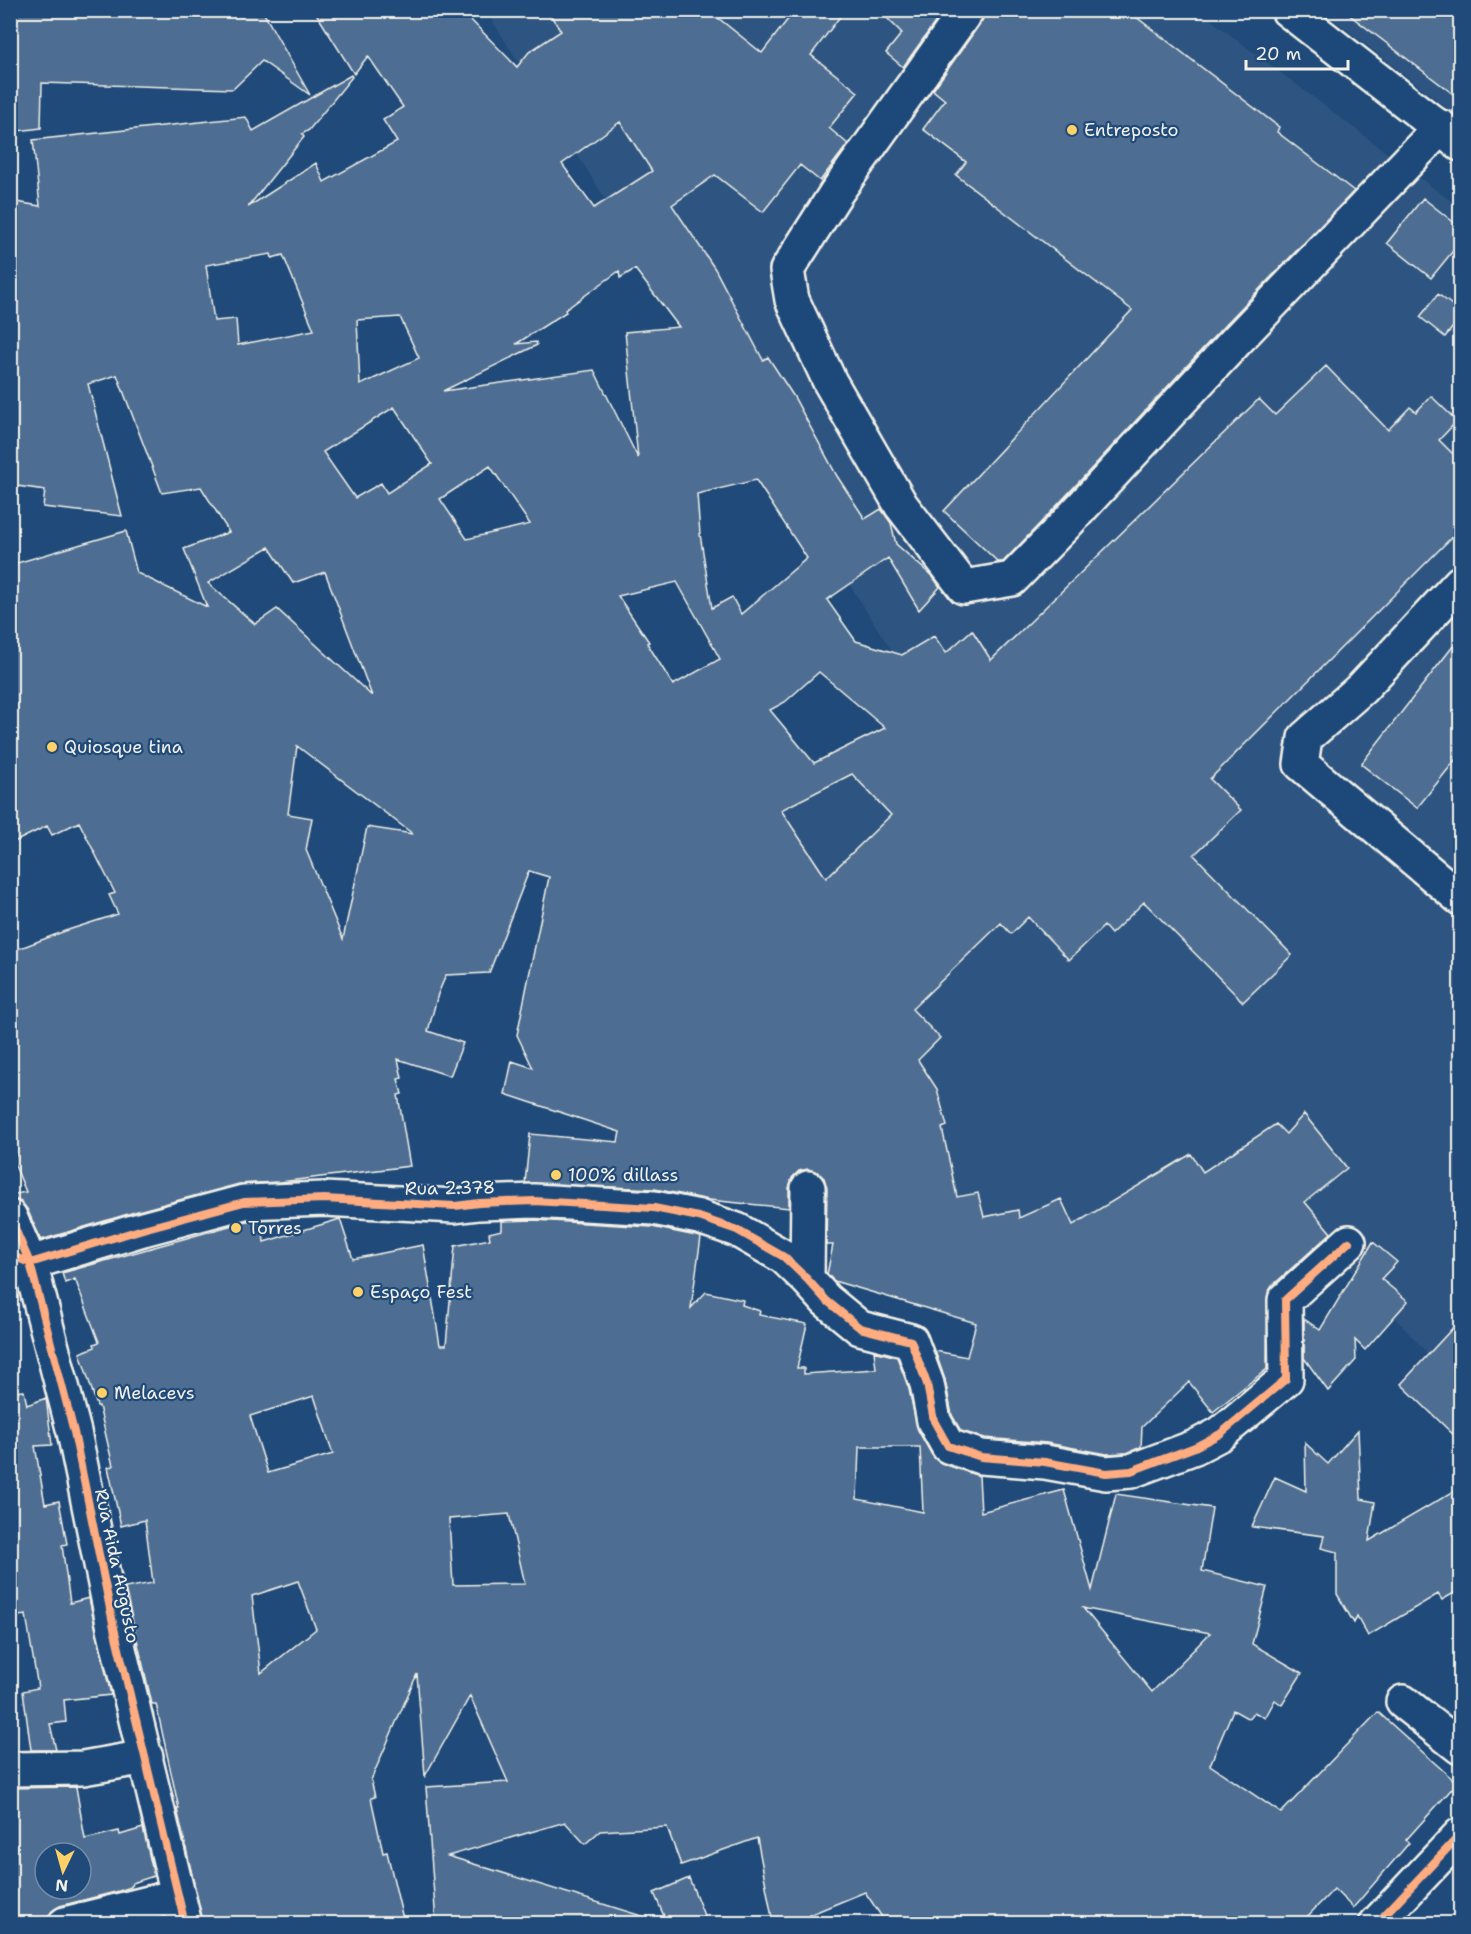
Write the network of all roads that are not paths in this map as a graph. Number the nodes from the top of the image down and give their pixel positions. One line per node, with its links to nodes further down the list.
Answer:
1 (967, 10): 3 (street)
2 (1288, 10): 3 (street)
3 (1451, 135)
4 (1461, 583): 5 (street)
5 (1461, 898)
6 (808, 1188): 10 (street)
7 (10, 1217): 9 (street, Rua Aida Augusto)
8 (1349, 1242): 10 (street, Rua 2.378)
9 (20, 1259): 10 (street, Rua 2.378); 13 (street, Rua Aida Augusto)
10 (807, 1279)
11 (1403, 1702): 12 (street)
12 (1461, 1747)
13 (146, 1757): 14 (street); 16 (street, Rua Aida Augusto)
14 (10, 1770)
15 (1461, 1835): 18 (street)
16 (181, 1910): 17 (street)
17 (65, 1923)
18 (1376, 1923)

